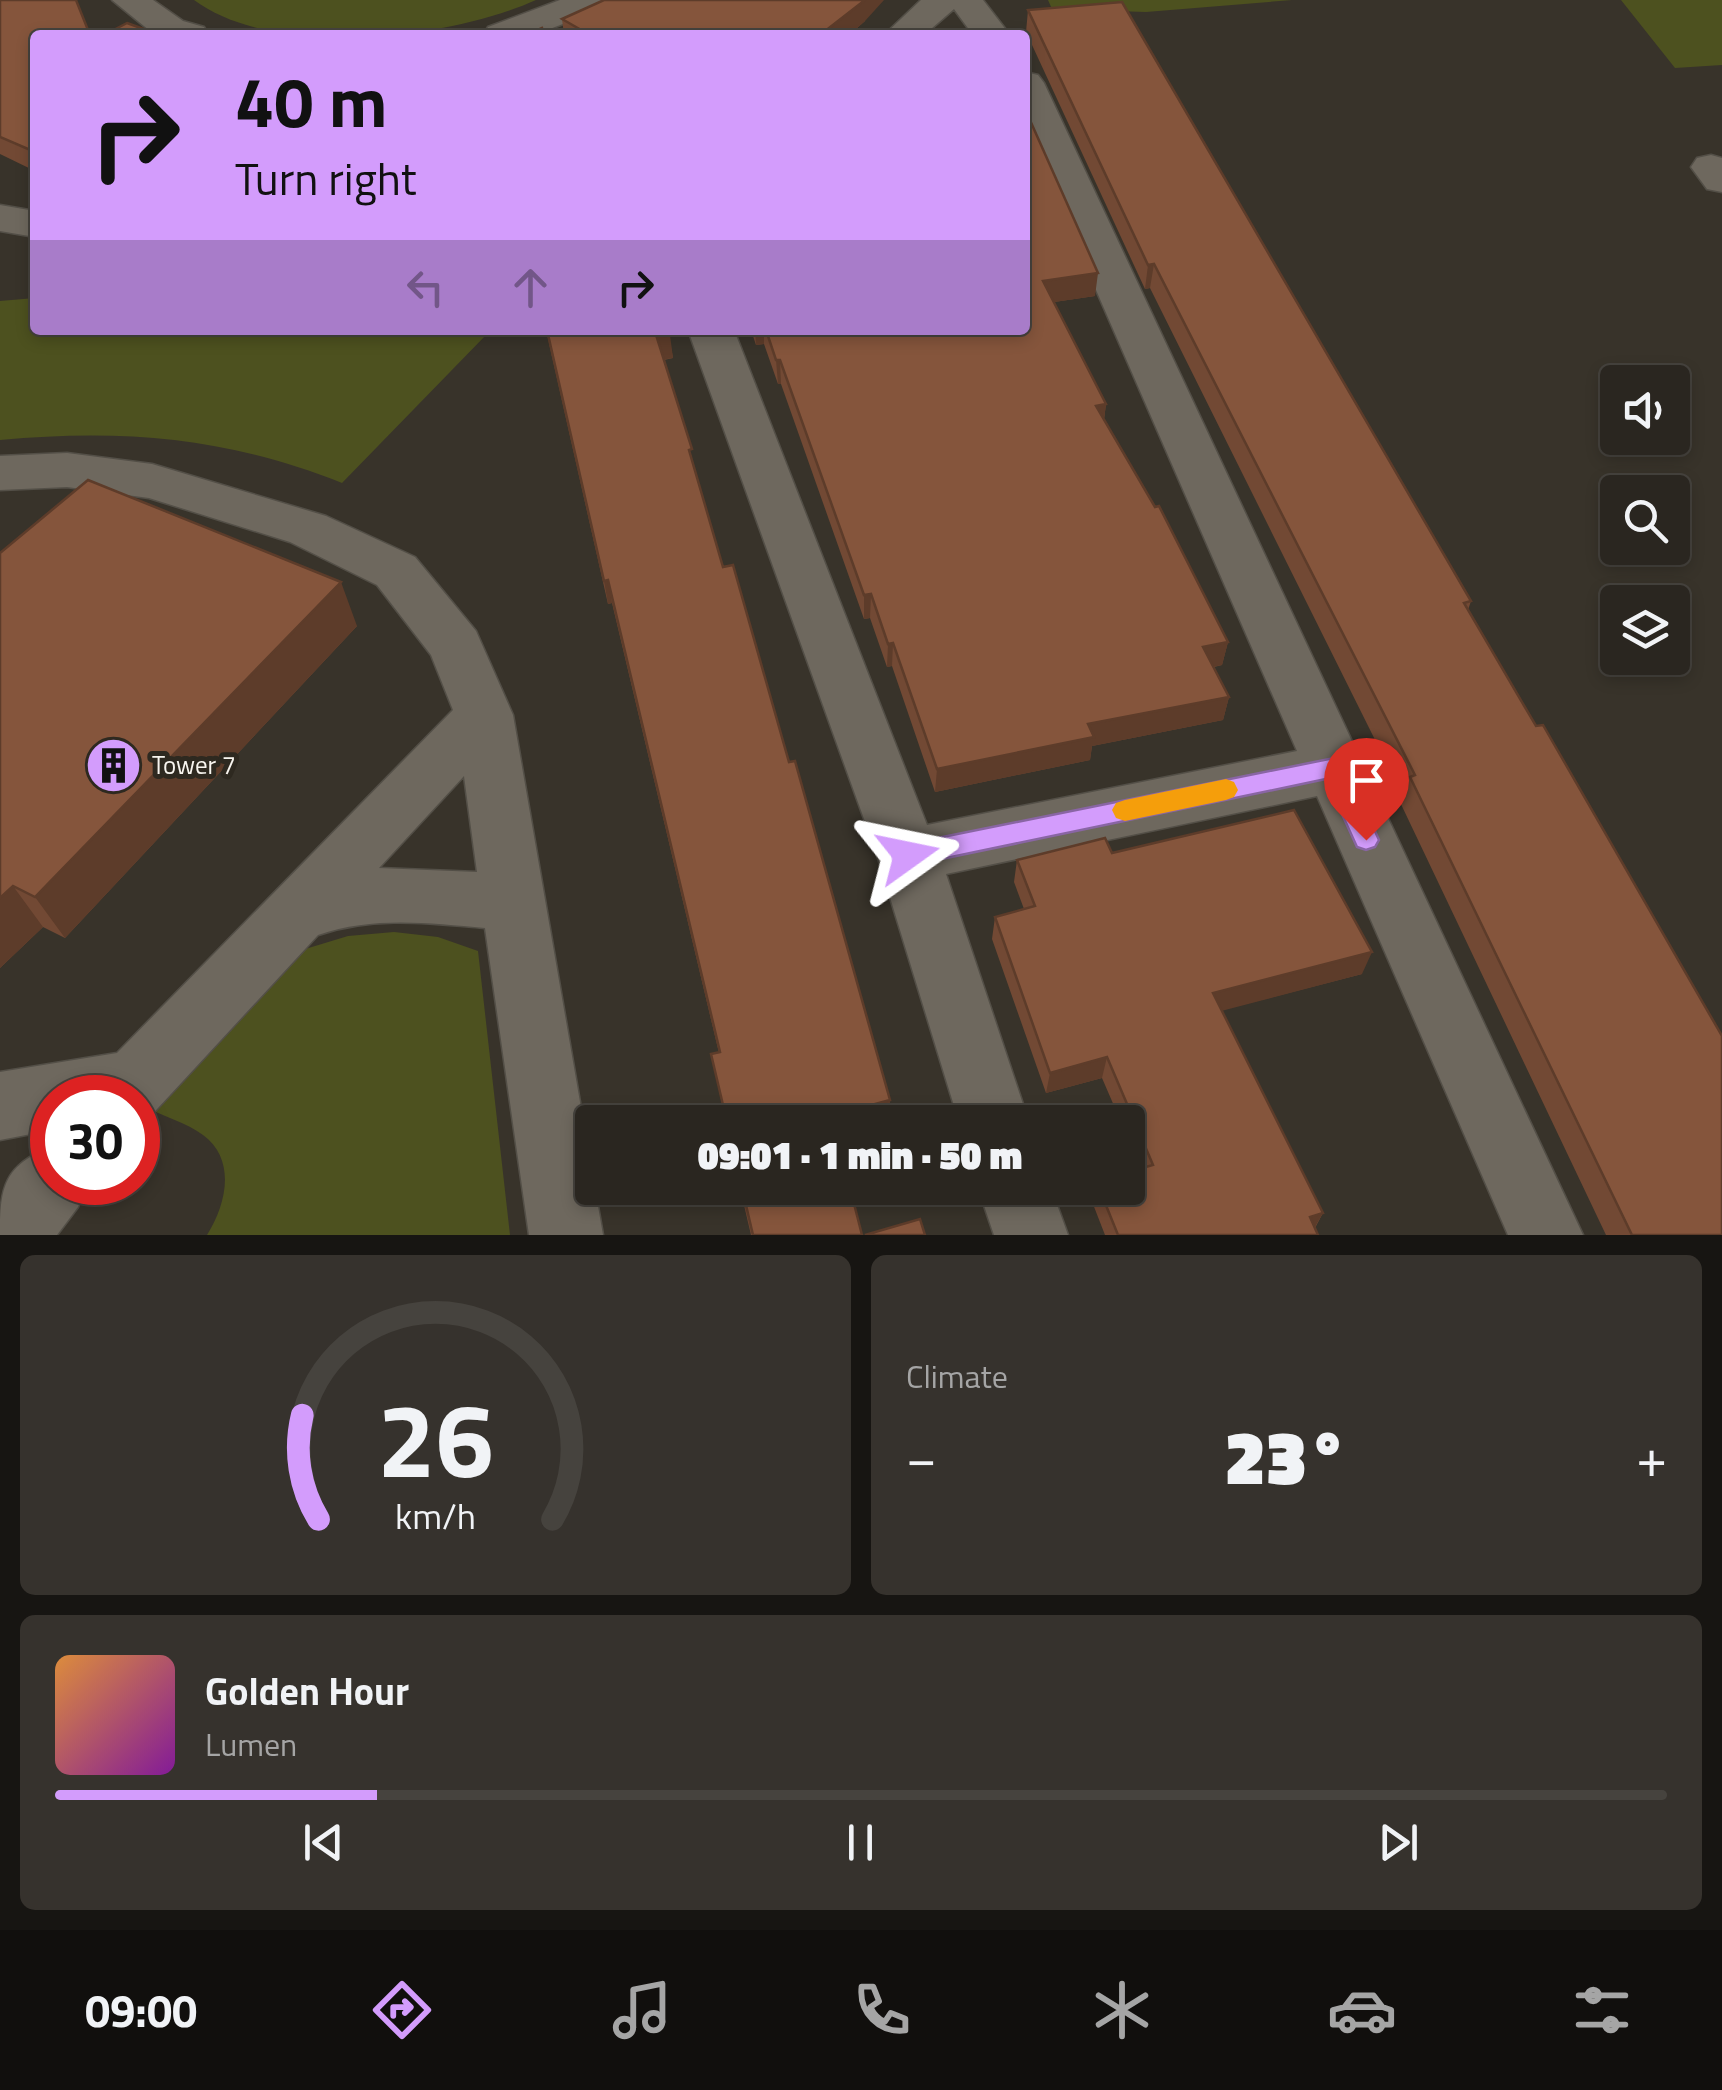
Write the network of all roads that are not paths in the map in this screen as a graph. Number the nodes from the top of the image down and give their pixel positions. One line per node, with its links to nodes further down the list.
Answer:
1 (130, 0): 5 (street)
2 (592, 0): 6 (street)
3 (943, 0): 7 (street)
4 (965, 0): 8 (street)
5 (176, 30)
6 (521, 30)
7 (908, 30)
8 (988, 30)
9 (1030, 93): 15 (street)
10 (0, 218): 11 (street)
11 (30, 223)
12 (713, 335): 16 (street)
13 (0, 474): 14 (street)
14 (484, 715): 17 (street); 18 (street)
15 (1334, 768): 16 (street); 28 (street)
16 (908, 855): 21 (street)
17 (514, 903): 18 (street); 26 (street)
18 (296, 914): 19 (street)
19 (140, 1075)
20 (30, 1102): 22 (street)
21 (989, 1105)
22 (0, 1106)
23 (34, 1205): 25 (street)
24 (1021, 1205): 27 (street)
25 (10, 1235)
26 (566, 1235)
27 (1031, 1235)
28 (1546, 1235)

